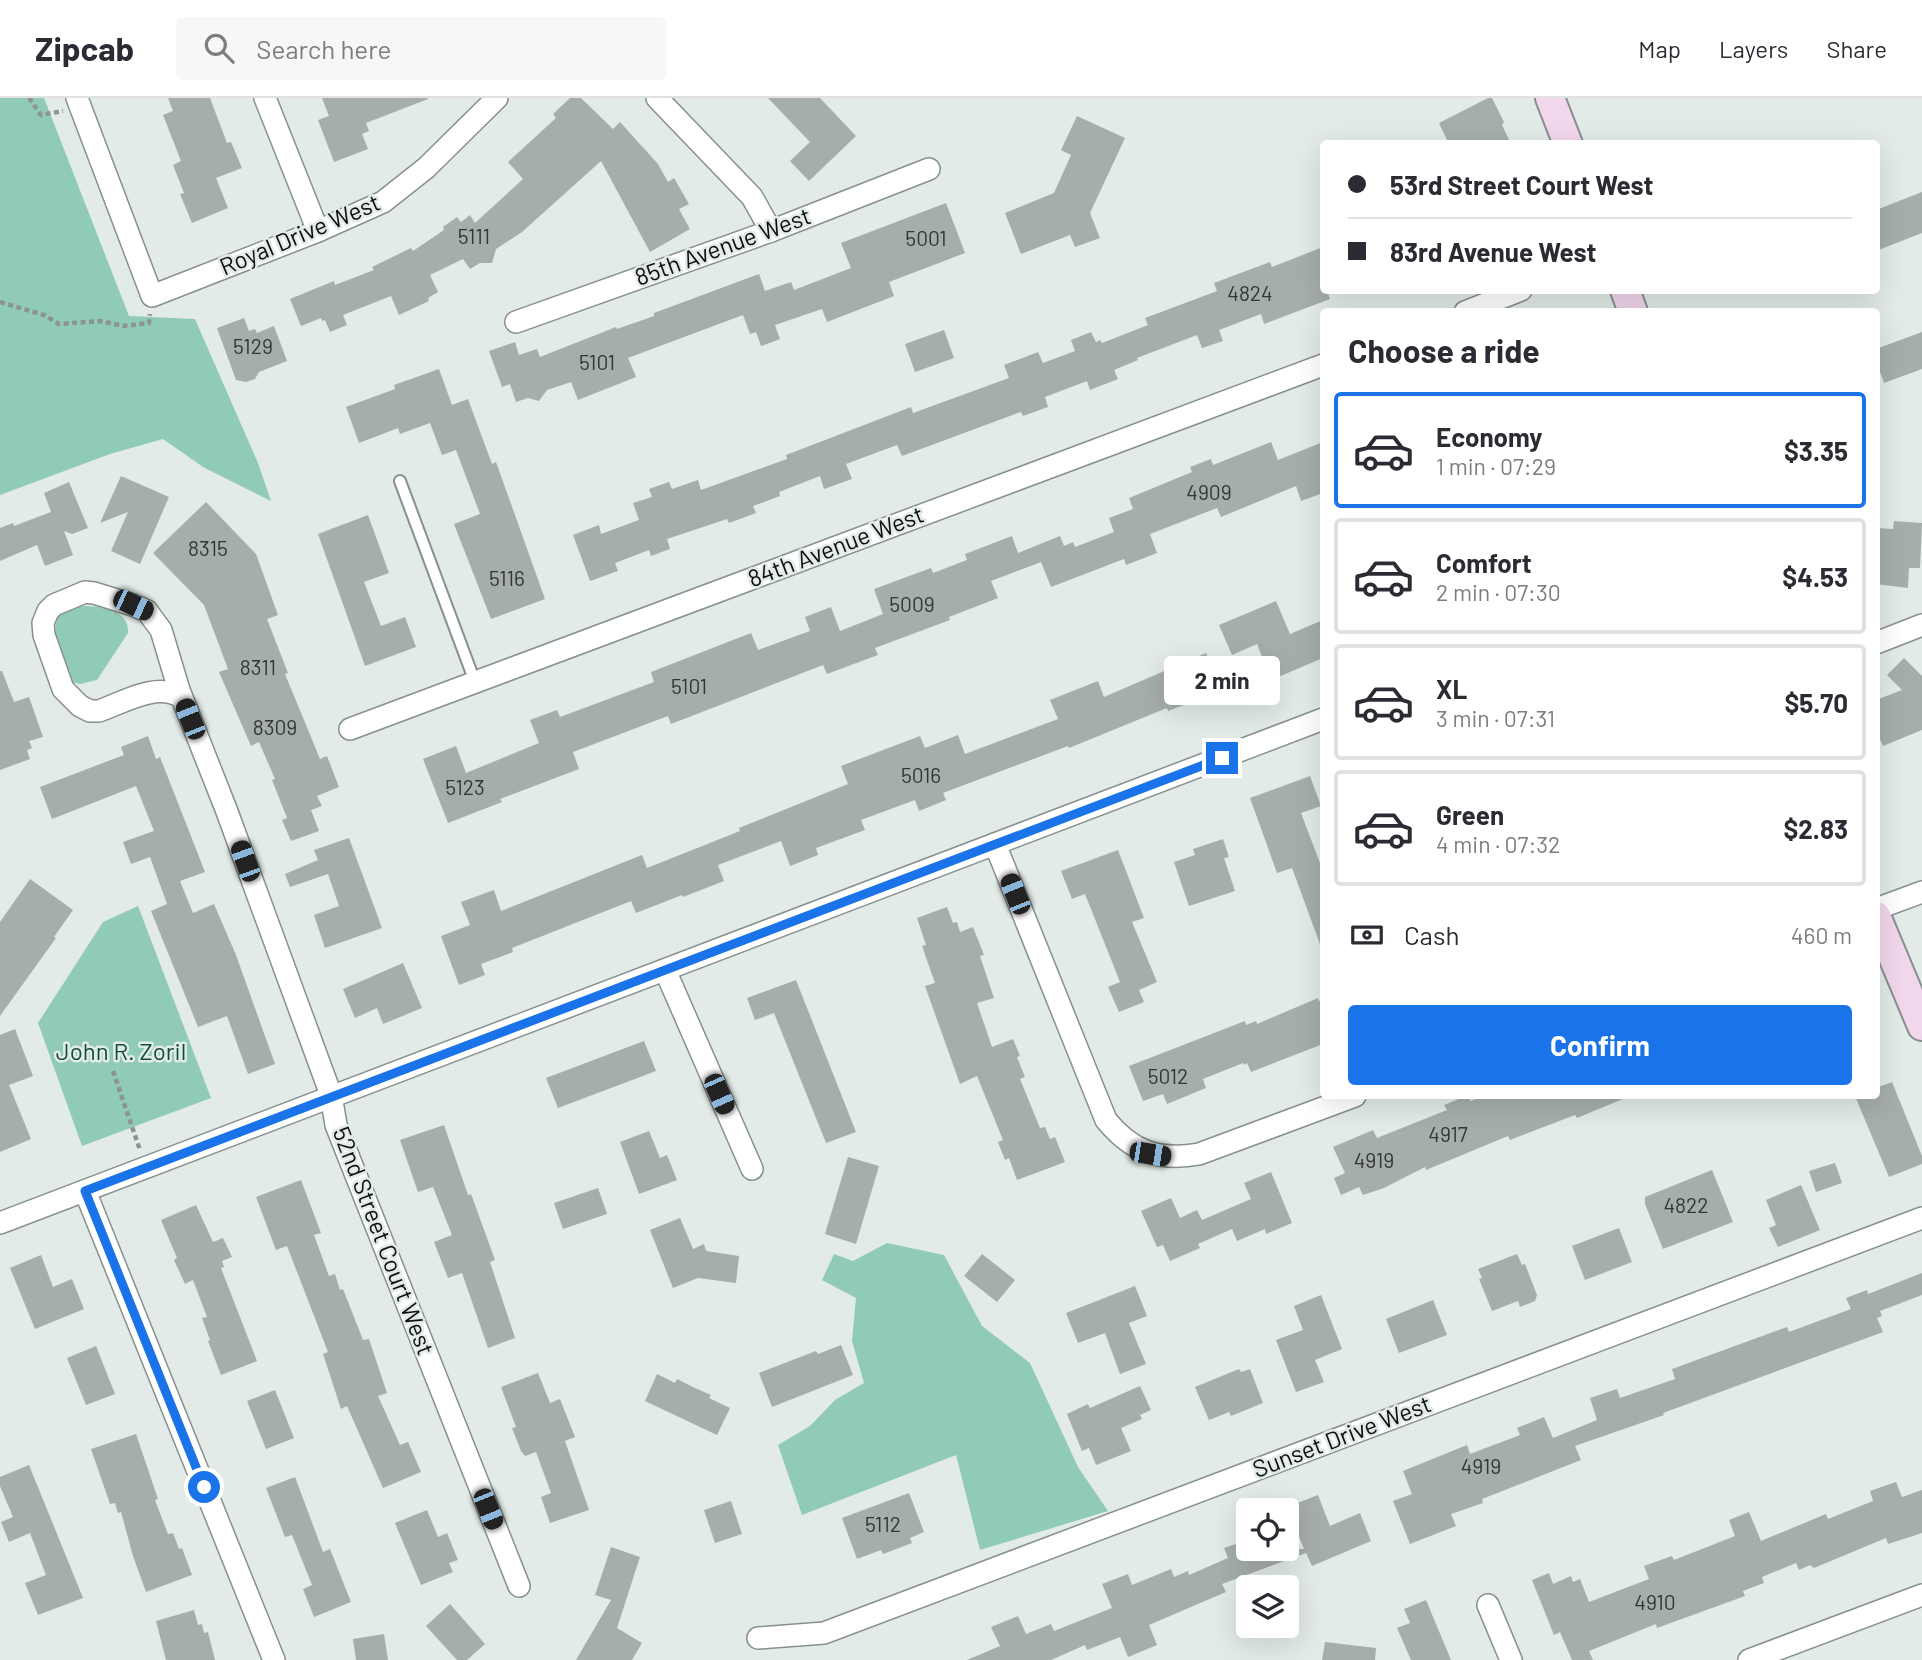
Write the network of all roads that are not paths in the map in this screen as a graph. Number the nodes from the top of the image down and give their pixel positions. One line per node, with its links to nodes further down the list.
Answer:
1 (265, 98): 8 (street)
2 (497, 98): 8 (street, Royal Drive West)
3 (657, 98): 9 (street)
4 (1550, 98): 6 (street)
5 (79, 103): 8 (street, Royal Drive West)
6 (1566, 140)
7 (929, 169): 9 (street, 85th Avenue West)
8 (318, 231)
9 (771, 231): 12 (street, 85th Avenue West)
10 (1511, 294): 11 (street)
11 (1475, 308)
12 (516, 322)
13 (1320, 366): 17 (street, 84th Avenue West)
14 (400, 481): 17 (lane)
15 (1922, 625): 16 (street)
16 (1880, 641)
17 (475, 682): 20 (street, 84th Avenue West)
18 (181, 697): 18 (street, 52nd Street Court West); 27 (street, 52nd Street Court West)
19 (1320, 720): 21 (street)
20 (350, 729)
21 (995, 844): 25 (street); 28 (street)
22 (1922, 892): 23 (street)
23 (1880, 908)
24 (1880, 926): 26 (street)
25 (665, 970): 27 (street); 29 (street)
26 (1922, 1026)
27 (331, 1095): 30 (street); 33 (street, 52nd Street Court West)
28 (1347, 1099)
29 (752, 1169)
30 (85, 1191): 32 (street); 37 (street)
31 (1922, 1219): 36 (street, Sunset Drive West)
32 (0, 1223)
33 (519, 1586)
34 (1922, 1595): 39 (street)
35 (1488, 1605): 38 (street)
36 (758, 1638)
37 (274, 1660)
38 (1511, 1660)
39 (1749, 1660)

